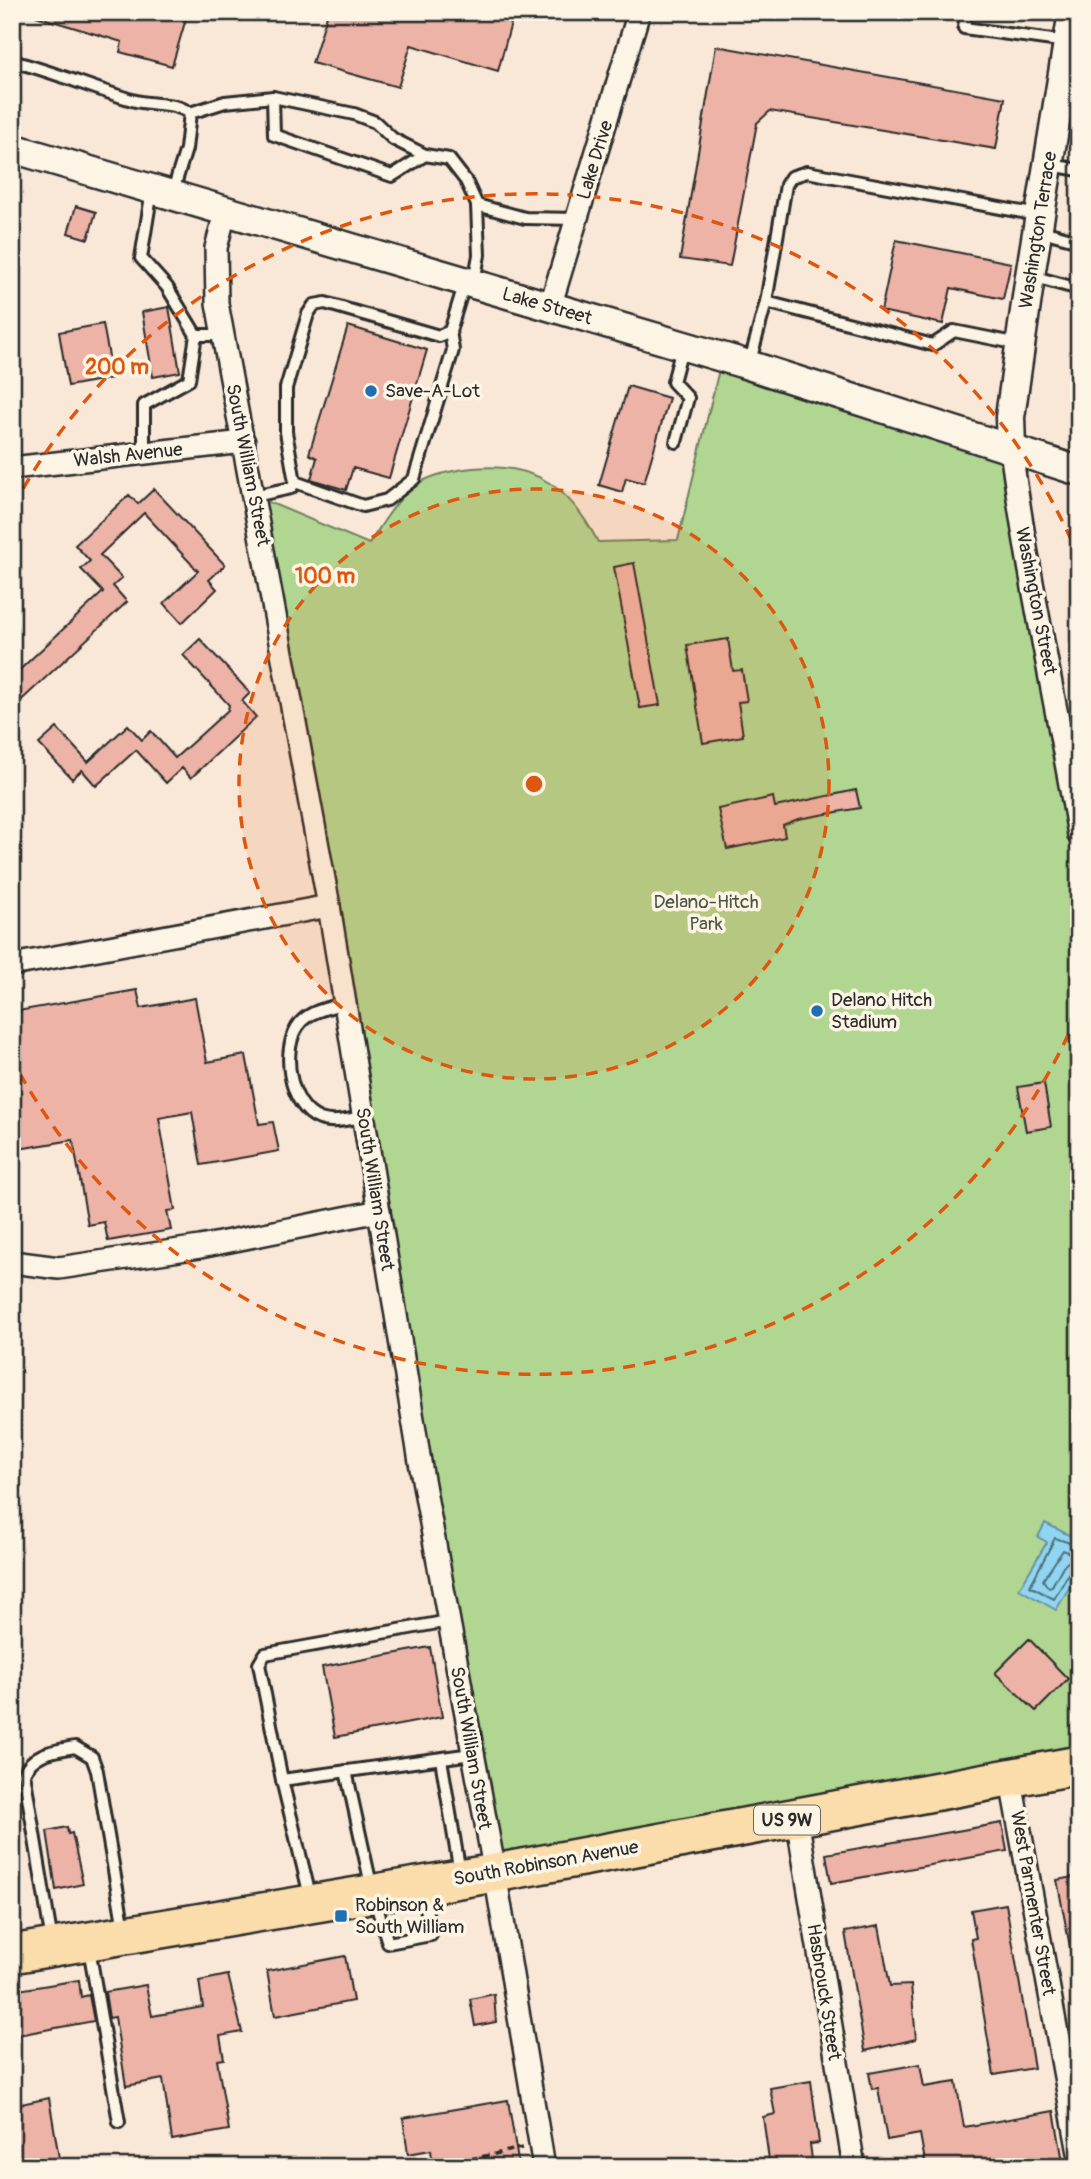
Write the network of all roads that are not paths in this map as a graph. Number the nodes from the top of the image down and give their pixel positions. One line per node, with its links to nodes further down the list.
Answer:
1 (639, 12): 15 (street, Lake Drive)
2 (966, 12): 4 (lane)
3 (1073, 12): 4 (main road, Washington Terrace)
4 (1068, 42): 10 (main road, Washington Terrace)
5 (12, 61): 7 (lane)
6 (273, 97): 7 (lane); 9 (lane); 9 (lane)
7 (190, 113): 12 (lane)
8 (12, 148): 12 (main road, Lake Street)
9 (425, 155): 13 (lane)
10 (1048, 165): 11 (lane); 16 (main road, Washington Terrace)
11 (1079, 170)
12 (161, 193): 14 (main road, Lake Street); 25 (lane)
13 (477, 205): 15 (lane); 19 (lane)
14 (225, 213): 19 (main road, Lake Street); 24 (street, South William Street)
15 (577, 219): 22 (street, Lake Drive)
16 (1039, 223): 17 (lane); 18 (main road, Washington Terrace); 21 (lane)
17 (1079, 241)
18 (1030, 276): 20 (lane); 26 (main road, Washington Terrace)
19 (469, 283): 22 (main road, Lake Street); 23 (lane)
20 (1079, 289)
21 (766, 302): 26 (lane); 28 (lane)
22 (550, 307): 27 (main road, Lake Street)
23 (450, 331): 35 (lane); 35 (lane)
24 (223, 334): 25 (lane); 29 (street, South William Street)
25 (196, 335): 32 (lane)
26 (1021, 344): 31 (main road, Washington Terrace)
27 (682, 345): 28 (main road, Lake Street); 30 (lane)
28 (749, 365): 31 (main road, Lake Street)
29 (244, 442): 32 (street, Walsh Avenue); 36 (street, South William Street)
30 (676, 442)
31 (1011, 449): 34 (main road, Lake Street); 37 (street, Washington Street)
32 (144, 453): 33 (street, Walsh Avenue)
33 (12, 468)
34 (1079, 471)
35 (295, 482): 36 (lane)
36 (254, 496): 38 (street, South William Street)
37 (1079, 835)
38 (329, 906): 39 (street); 40 (street, South William Street)
39 (12, 965)
40 (345, 1003): 41 (street, South William Street); 41 (lane)
41 (363, 1117): 42 (street, South William Street)
42 (379, 1211): 43 (street); 44 (street, South William Street)
43 (12, 1262)
44 (449, 1621): 45 (street, South William Street); 50 (lane)
45 (472, 1754): 46 (lane); 52 (street, South William Street)
46 (441, 1759): 48 (lane); 52 (lane)
47 (1079, 1765): 49 (highway, South Robinson Avenue / US 9W)
48 (346, 1771): 50 (lane); 54 (lane)
49 (1010, 1776): 51 (highway, South Robinson Avenue / US 9W); 60 (street, West Parmenter Street)
50 (282, 1780): 55 (lane)
51 (797, 1818): 52 (highway, South Robinson Avenue / US 9W); 62 (street, Hasbrouck Street)
52 (478, 1876): 53 (highway, South Robinson Avenue / US 9W); 61 (street, South William Street)
53 (422, 1885): 54 (highway, South Robinson Avenue / US 9W); 54 (lane)
54 (373, 1894): 55 (highway, South Robinson Avenue / US 9W)
55 (312, 1905): 56 (highway, South Robinson Avenue / US 9W)
56 (125, 1936): 57 (highway, South Robinson Avenue / US 9W); 57 (lane)
57 (70, 1945): 58 (highway, South Robinson Avenue / US 9W); 59 (lane)
58 (12, 1955)
59 (118, 2122)
60 (1079, 2153)
61 (544, 2167)
62 (854, 2167)

